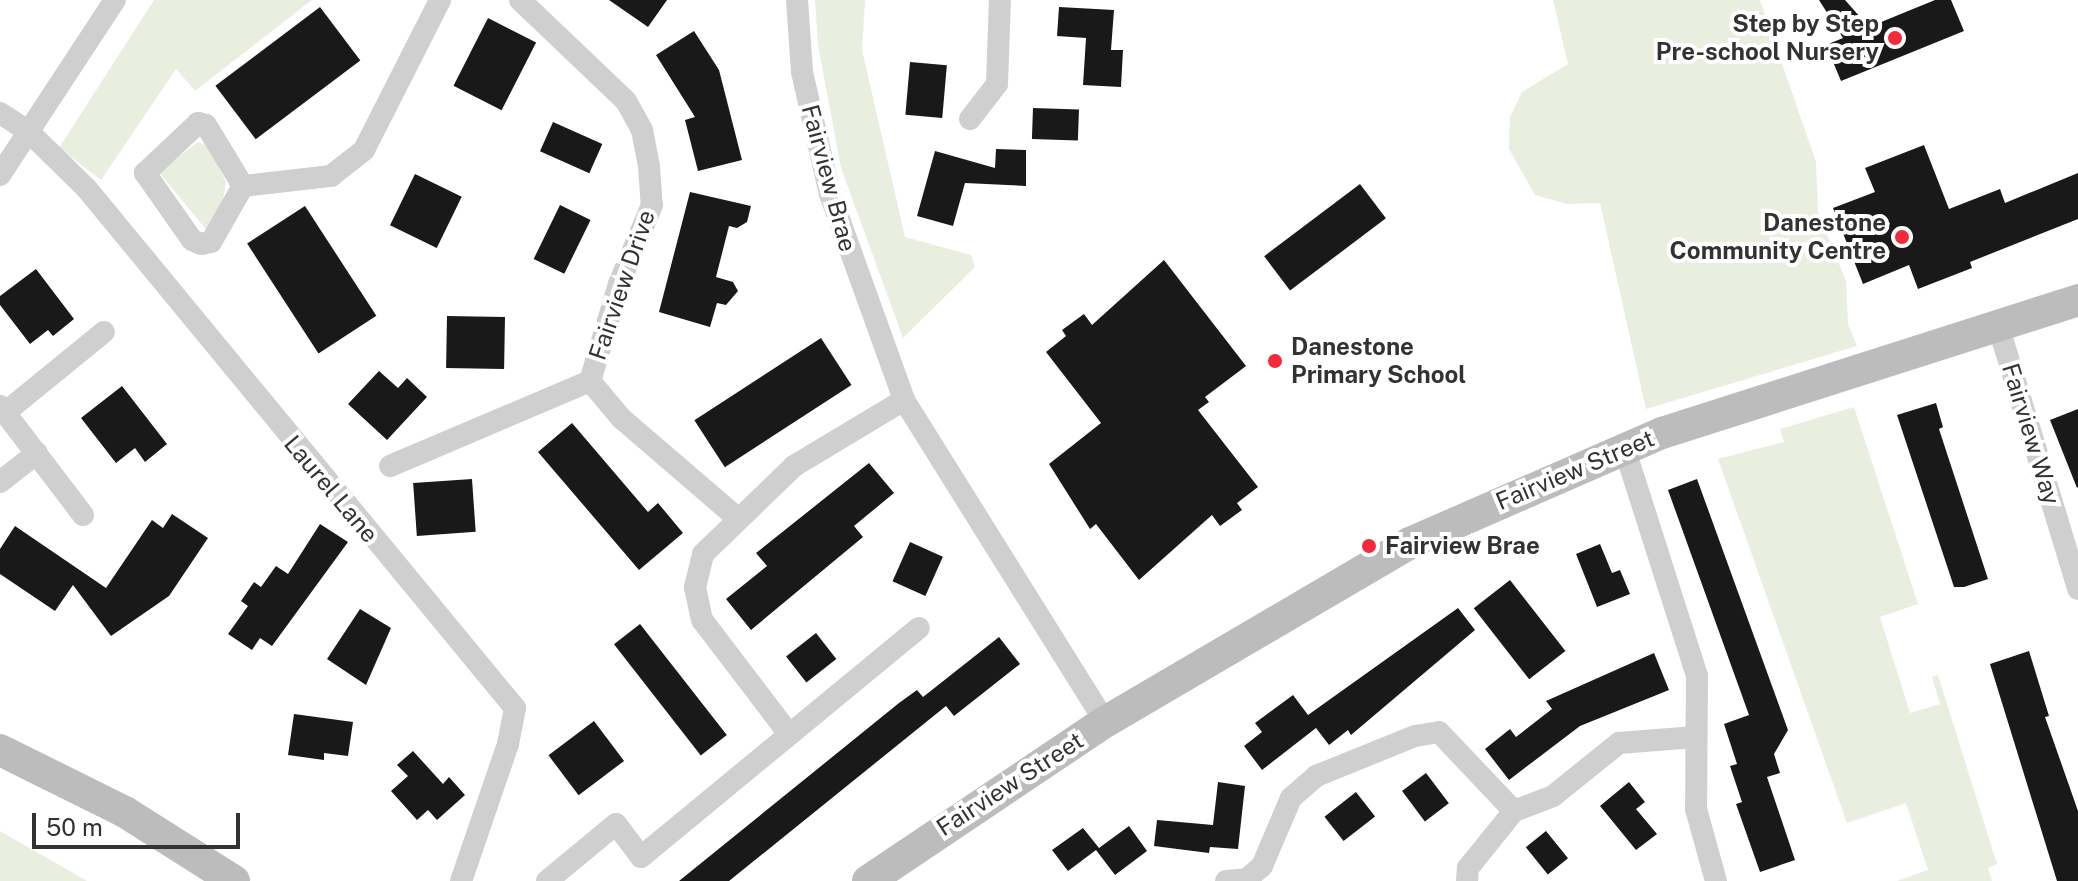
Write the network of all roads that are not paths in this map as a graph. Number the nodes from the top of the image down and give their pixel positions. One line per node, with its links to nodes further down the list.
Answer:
1 (115, 0): 8 (street)
2 (440, 0): 10 (street)
3 (520, 0): 14 (street, Fairview Drive)
4 (797, 0): 15 (street, Fairview Brae)
5 (1000, 0): 7 (street)
6 (0, 113): 8 (street)
7 (970, 119)
8 (29, 132): 9 (street); 32 (street, Laurel Lane)
9 (0, 175)
10 (243, 186): 10 (street)
11 (2078, 300): 12 (street, Fairview Street)
12 (1998, 325): 17 (street, Fairview Street); 23 (street, Fairview Way)
13 (104, 332): 16 (street)
14 (590, 381): 19 (street, Fairview Drive); 22 (street, Fairview Drive)
15 (904, 400): 22 (street); 26 (street, Fairview Brae)
16 (3, 409): 18 (street)
17 (1624, 447): 26 (street, Fairview Street); 28 (street)
18 (37, 453): 20 (street); 21 (street)
19 (390, 466)
20 (0, 482)
21 (83, 515)
22 (736, 517): 27 (street)
23 (2071, 542): 24 (street, Fairview Way)
24 (2078, 589)
25 (919, 628): 27 (street)
26 (1105, 722): 34 (street, Fairview Street)
27 (789, 734): 33 (street)
28 (1695, 737): 30 (street); 37 (street)
29 (0, 750): 31 (street)
30 (1514, 811): 35 (street); 36 (street)
31 (234, 881)
32 (461, 881)
33 (547, 881)
34 (868, 881)
35 (1226, 881)
36 (1467, 881)
37 (1716, 881)

